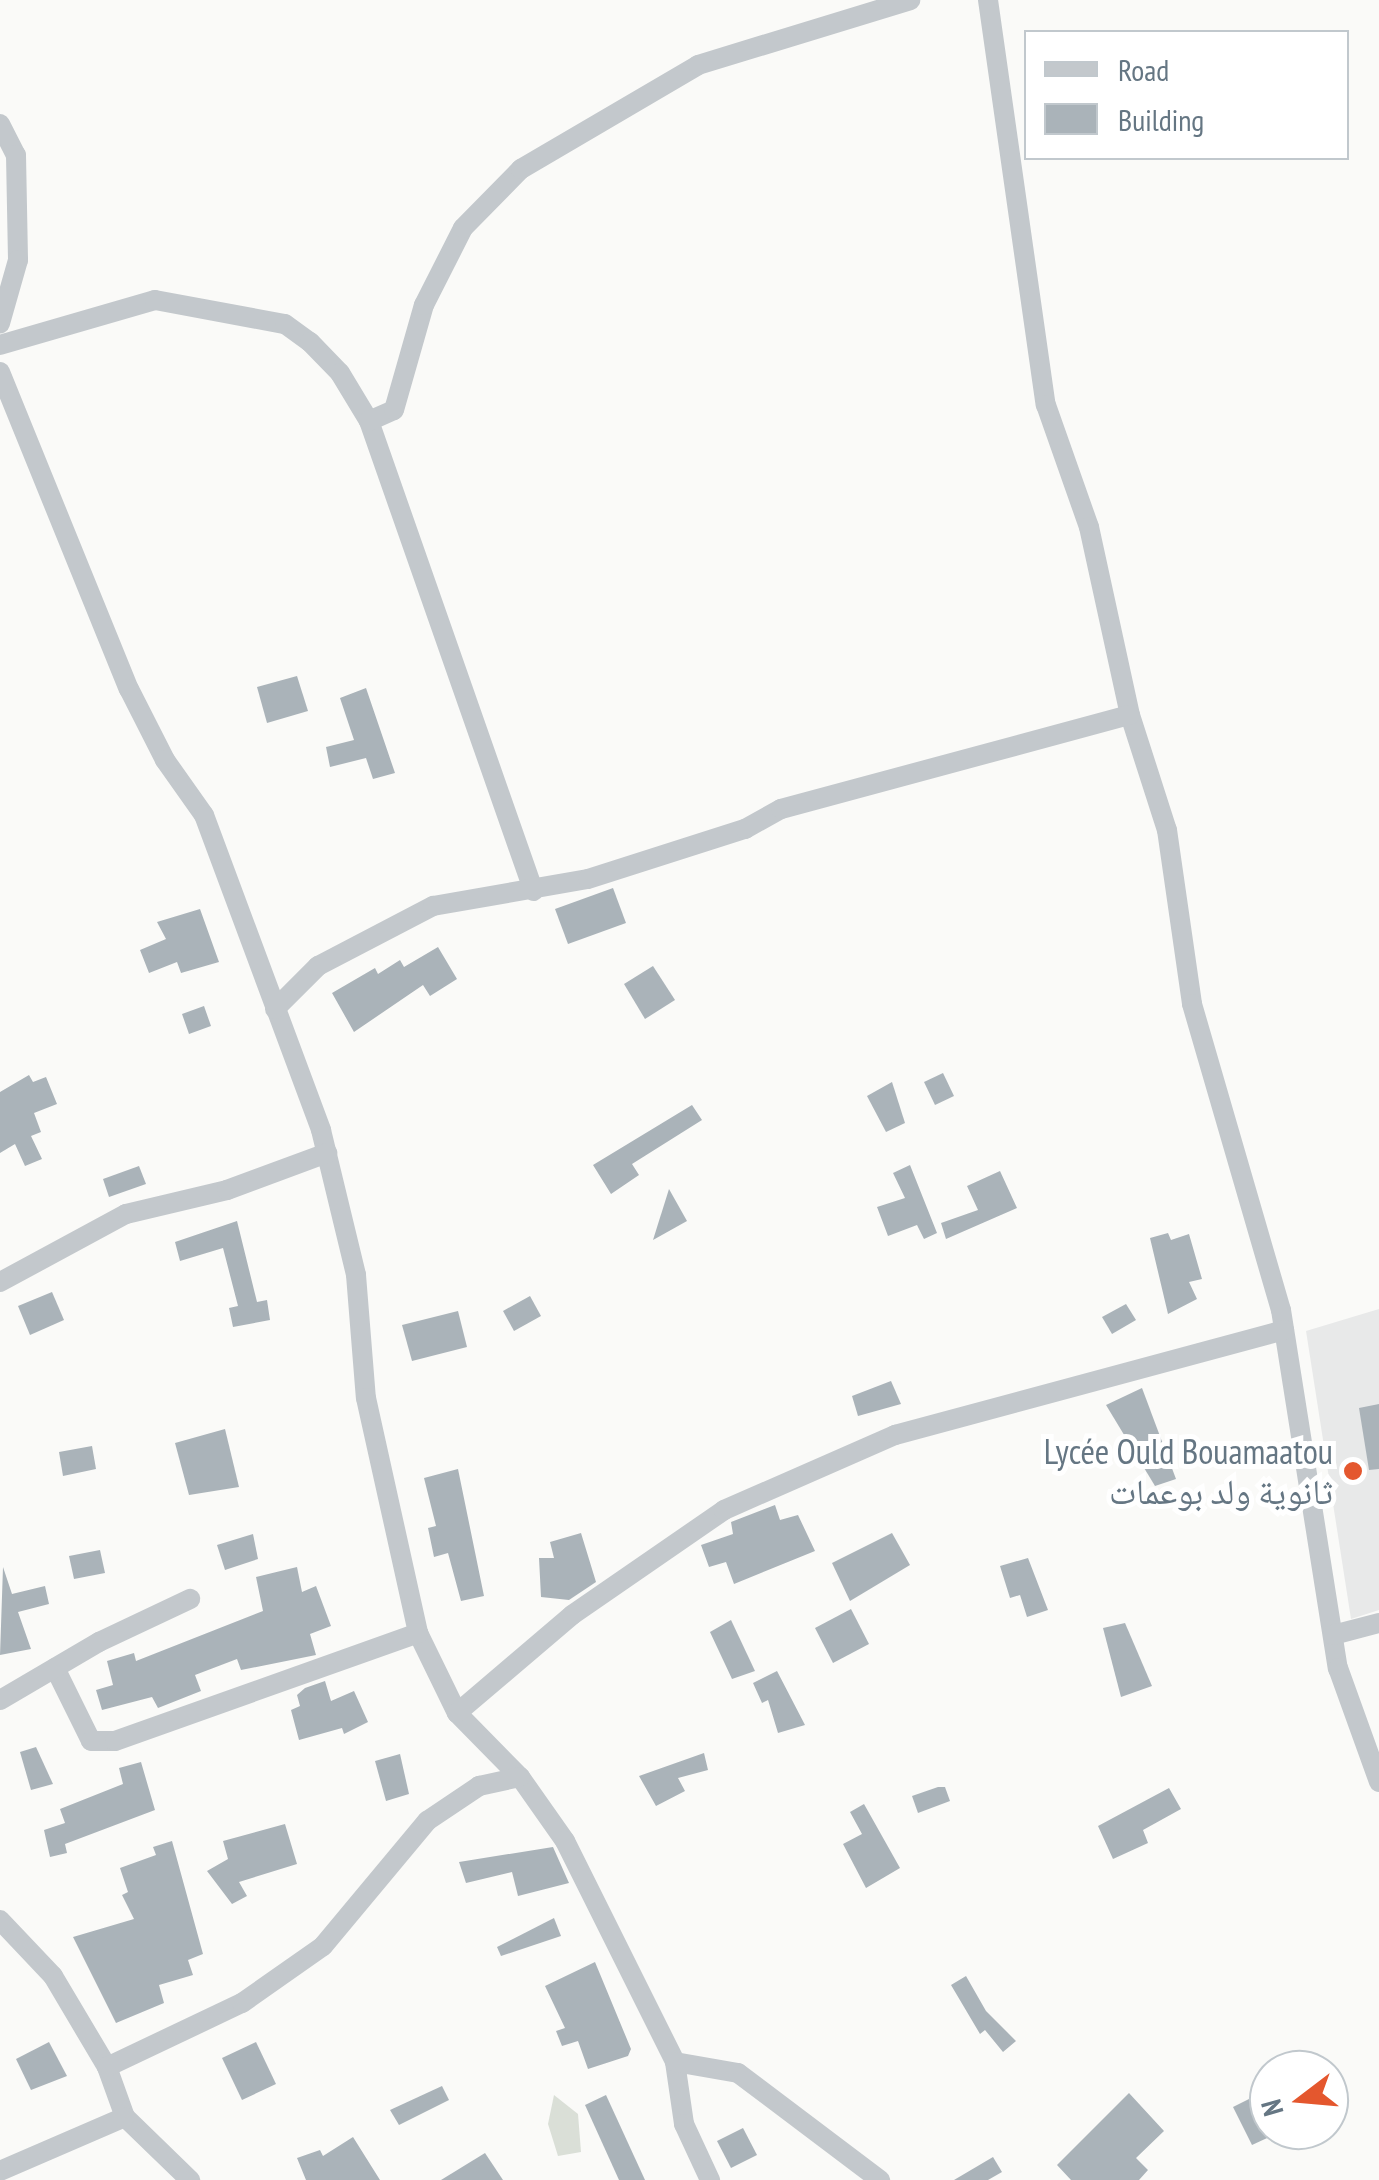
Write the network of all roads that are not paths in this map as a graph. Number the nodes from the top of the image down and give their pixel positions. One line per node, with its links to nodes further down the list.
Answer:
1 (910, 0): 7 (street)
2 (988, 0): 8 (street)
3 (0, 124): 4 (street)
4 (0, 323)
5 (0, 345): 7 (street)
6 (0, 372): 10 (street)
7 (368, 420): 9 (street)
8 (1130, 715): 9 (street); 13 (street)
9 (534, 891): 10 (street)
10 (275, 1009): 11 (street)
11 (327, 1153): 12 (street); 16 (street)
12 (0, 1282)
13 (1284, 1330): 17 (street); 20 (street)
14 (190, 1598): 18 (street)
15 (1379, 1623): 17 (street)
16 (418, 1633): 18 (street); 20 (street)
17 (1332, 1635): 22 (street)
18 (55, 1668): 19 (street)
19 (0, 1700)
20 (457, 1713): 21 (street)
21 (520, 1777): 24 (street); 25 (street)
22 (1379, 1782)
23 (0, 1920): 25 (street)
24 (675, 2062): 29 (street); 30 (street)
25 (107, 2067): 26 (street)
26 (125, 2118): 27 (street); 28 (street)
27 (0, 2172)
28 (190, 2180)
29 (710, 2180)
30 (880, 2180)

